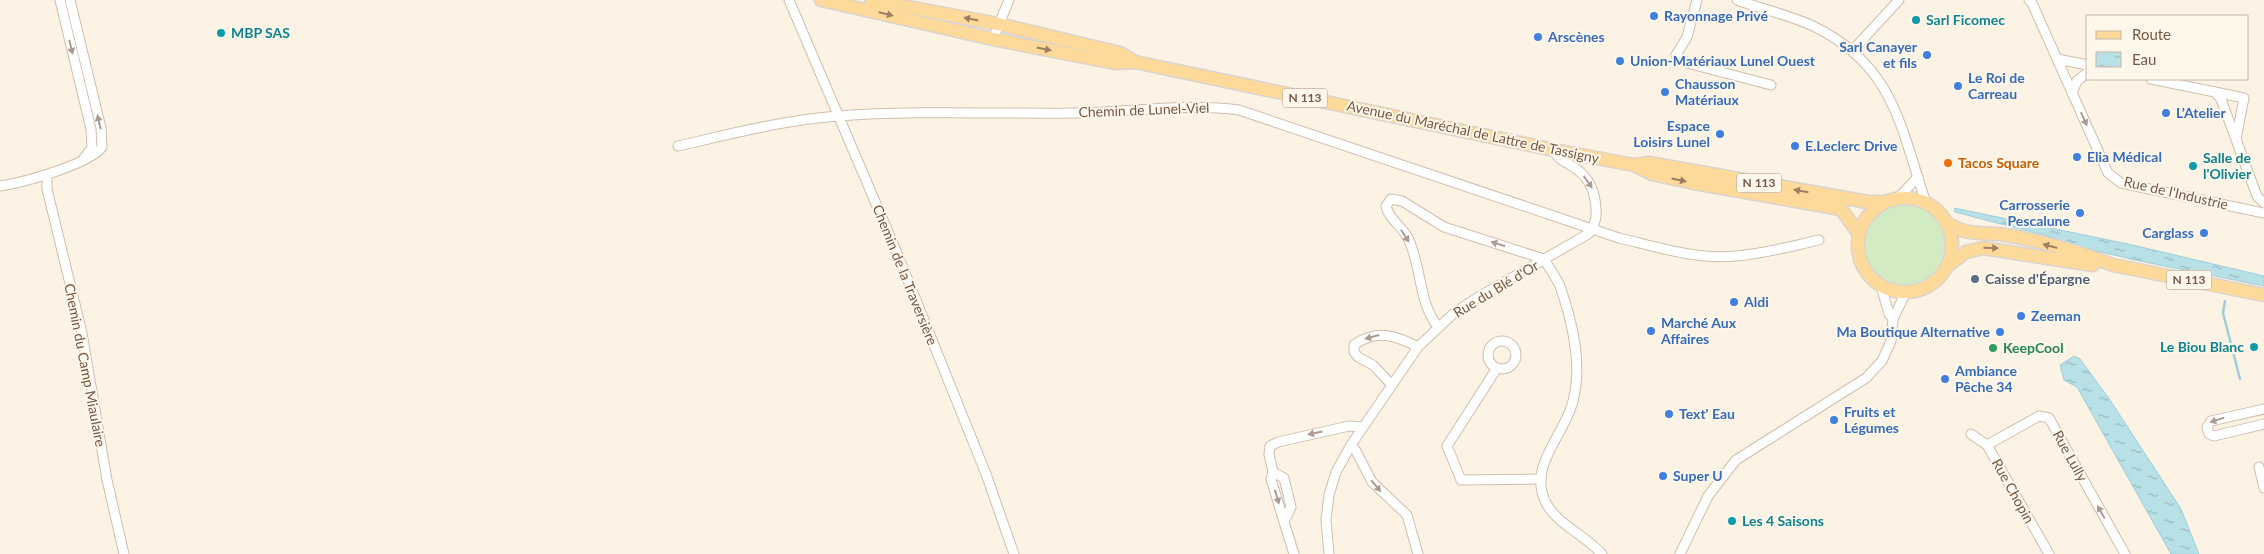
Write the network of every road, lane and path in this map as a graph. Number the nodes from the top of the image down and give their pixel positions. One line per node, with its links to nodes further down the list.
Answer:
1 (60, 0): 26 (street, one-way to 26)
2 (70, 0): 26 (street, one-way to 2)
3 (789, 0): 22 (street, Chemin de la Traversière)
4 (821, 0): 12 (main road, Avenue du Maréchal de Lattre de Tassigny / N 113, one-way to 12)
5 (871, 0): 11 (main road, Avenue du Maréchal de Lattre de Tassigny / N 113, one-way to 5)
6 (1009, 0): 11 (street)
7 (1697, 0): 19 (street)
8 (1737, 0): 13 (street)
9 (1899, 0): 13 (street)
10 (2029, 0): 14 (street, Rue de l'Industrie)
11 (998, 24): 12 (street); 15 (main road, Avenue du Maréchal de Lattre de Tassigny / N 113)
12 (993, 39): 15 (main road, Avenue du Maréchal de Lattre de Tassigny / N 113, one-way to 15)
13 (1852, 51): 29 (street)
14 (2057, 58): 16 (street); 21 (street, Rue de l'Industrie)
15 (1136, 62): 25 (main road, Avenue du Maréchal de Lattre de Tassigny / N 113)
16 (2086, 65)
17 (2086, 73): 21 (street)
18 (2156, 80): 20 (street)
19 (1771, 85)
20 (2215, 92): 23 (street); 23 (street)
21 (2072, 93): 36 (street, Rue de l'Industrie, one-way to 36)
22 (838, 116): 24 (street, Chemin de Lunel-Viel); 39 (street, Chemin de Lunel-Viel); 65 (street, Chemin de la Traversière)
23 (2236, 140): 31 (street)
24 (678, 146)
25 (1554, 150): 27 (main road, Avenue du Maréchal de Lattre de Tassigny / N 113); 39 (street, one-way to 39)
26 (82, 160): 28 (street)
27 (1634, 164): 33 (main road, Avenue du Maréchal de Lattre de Tassigny / N 113, one-way to 27); 40 (main road, Avenue du Maréchal de Lattre de Tassigny / N 113, one-way to 40)
28 (46, 175): 30 (street); 64 (street, Chemin du Camp Miaulaire)
29 (1918, 177): 32 (street); 34 (street)
30 (0, 186)
31 (2257, 196): 35 (street); 36 (street, Rue de l'Industrie)
32 (1898, 198): 33 (main road); 34 (main road)
33 (1884, 202): 40 (main road)
34 (1926, 203): 38 (main road)
35 (2264, 203)
36 (2244, 208): 37 (street, Rue de l'Industrie)
37 (2264, 212)
38 (1947, 223): 43 (main road, N 113, one-way to 38); 44 (main road)
39 (1593, 228): 41 (street, Chemin de Lunel-Viel); 42 (street, Rue du Blé d'Or)
40 (1858, 234): 45 (main road)
41 (1819, 240)
42 (1544, 260): 49 (street, Rue du Blé d'Or); 49 (street, one-way to 49); 62 (street)
43 (2113, 265): 44 (main road, N 113, one-way to 43); 47 (main road, N 113)
44 (1947, 266): 46 (main road)
45 (1881, 286): 46 (main road); 48 (street)
46 (1906, 292): 48 (street)
47 (2264, 295)
48 (1893, 319): 70 (street)
49 (1438, 327): 50 (street, Rue du Blé d'Or)
50 (1418, 347): 52 (street, Rue du Blé d'Or); 52 (street, one-way to 52)
51 (1497, 368): 62 (street)
52 (1392, 385): 56 (street, Rue du Blé d'Or)
53 (2264, 409): 54 (street)
54 (2247, 413): 57 (street); 57 (street, one-way to 57)
55 (2264, 424): 57 (street)
56 (1363, 427): 59 (street, Rue du Blé d'Or); 66 (street, one-way to 66)
57 (2251, 427)
58 (1971, 434): 60 (street, Rue Chopin)
59 (1351, 444): 67 (street, Rue du Blé d'Or); 68 (street, one-way to 68)
60 (1987, 445): 71 (street, Rue Chopin); 72 (street, Rue Lully, one-way to 60)
61 (2258, 467): 63 (street)
62 (1541, 479): 69 (street)
63 (2264, 488)
64 (124, 554)
65 (1014, 554)
66 (1294, 554)
67 (1329, 554)
68 (1418, 554)
69 (1602, 554)
70 (1680, 554)
71 (2049, 554)
72 (2125, 554)

